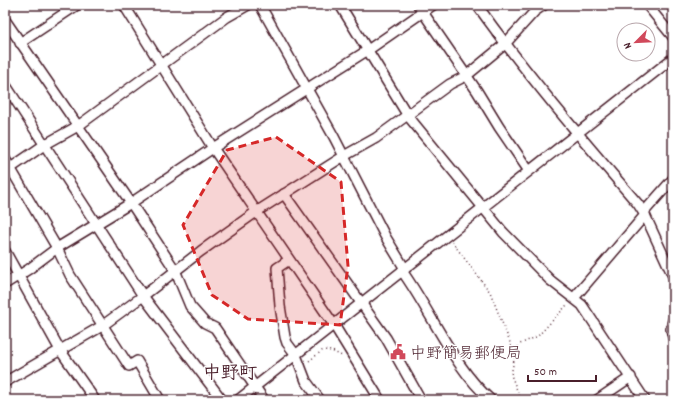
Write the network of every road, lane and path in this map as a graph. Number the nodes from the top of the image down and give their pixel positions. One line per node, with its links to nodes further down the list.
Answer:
1 (77, 5): 14 (street)
2 (124, 5): 18 (street)
3 (248, 5): 18 (street)
4 (260, 5): 21 (street)
5 (340, 5): 16 (street)
6 (433, 5): 10 (street)
7 (477, 5): 15 (street)
8 (544, 5): 15 (street)
9 (648, 5): 13 (street)
10 (420, 9): 16 (street); 19 (street)
11 (5, 20): 12 (street)
12 (8, 31): 14 (street)
13 (673, 37)
14 (20, 43): 23 (street)
15 (505, 44): 19 (street); 24 (street)
16 (368, 50): 21 (street); 22 (street)
17 (673, 58): 24 (street)
18 (162, 66): 23 (street); 26 (street)
19 (466, 76): 22 (street); 30 (street)
20 (5, 84): 25 (street)
21 (306, 90): 26 (street); 27 (street)
22 (408, 116): 27 (street); 34 (street)
23 (78, 126): 25 (street); 33 (street)
24 (576, 134): 30 (street); 36 (street)
25 (44, 145): 29 (street); 37 (street)
26 (213, 148): 33 (street); 35 (street)
27 (344, 156): 32 (street); 43 (street)
28 (5, 160): 29 (street)
29 (8, 170): 39 (street)
30 (529, 171): 34 (street)
31 (673, 179): 36 (street)
32 (284, 194): 35 (street); 49 (street)
33 (131, 203): 37 (street); 42 (street)
34 (484, 207): 38 (street); 48 (street)
35 (256, 212): 41 (street); 42 (street)
36 (644, 214): 45 (street); 48 (street)
37 (97, 224): 39 (street); 47 (street)
38 (447, 236): 43 (street); 56 (path)
39 (57, 248): 44 (street); 52 (street)
40 (5, 251): 44 (street)
41 (289, 260): 51 (street); 55 (street)
42 (175, 270): 47 (street); 61 (street)
43 (404, 270): 49 (street); 70 (street)
44 (18, 276): 46 (street); 54 (street)
45 (673, 276)
46 (5, 284)
47 (143, 296): 52 (street); 64 (street)
48 (574, 298): 56 (path); 59 (street)
49 (362, 304): 51 (street); 69 (street)
50 (673, 320): 53 (street)
51 (334, 325): 55 (street); 68 (street)
52 (102, 326): 54 (street); 63 (street)
53 (673, 337)
54 (60, 350): 60 (street); 62 (street)
55 (296, 355): 61 (street); 67 (street)
56 (515, 355): 71 (path)
57 (346, 362): 58 (path)
58 (303, 366)
59 (631, 377): 72 (street); 73 (street)
60 (5, 382)
61 (255, 387): 65 (street); 66 (street)
62 (95, 400)
63 (160, 400)
64 (222, 400)
65 (238, 400)
66 (264, 400)
67 (320, 400)
68 (380, 400)
69 (421, 400)
70 (490, 400)
71 (521, 400)
72 (597, 400)
73 (645, 400)

